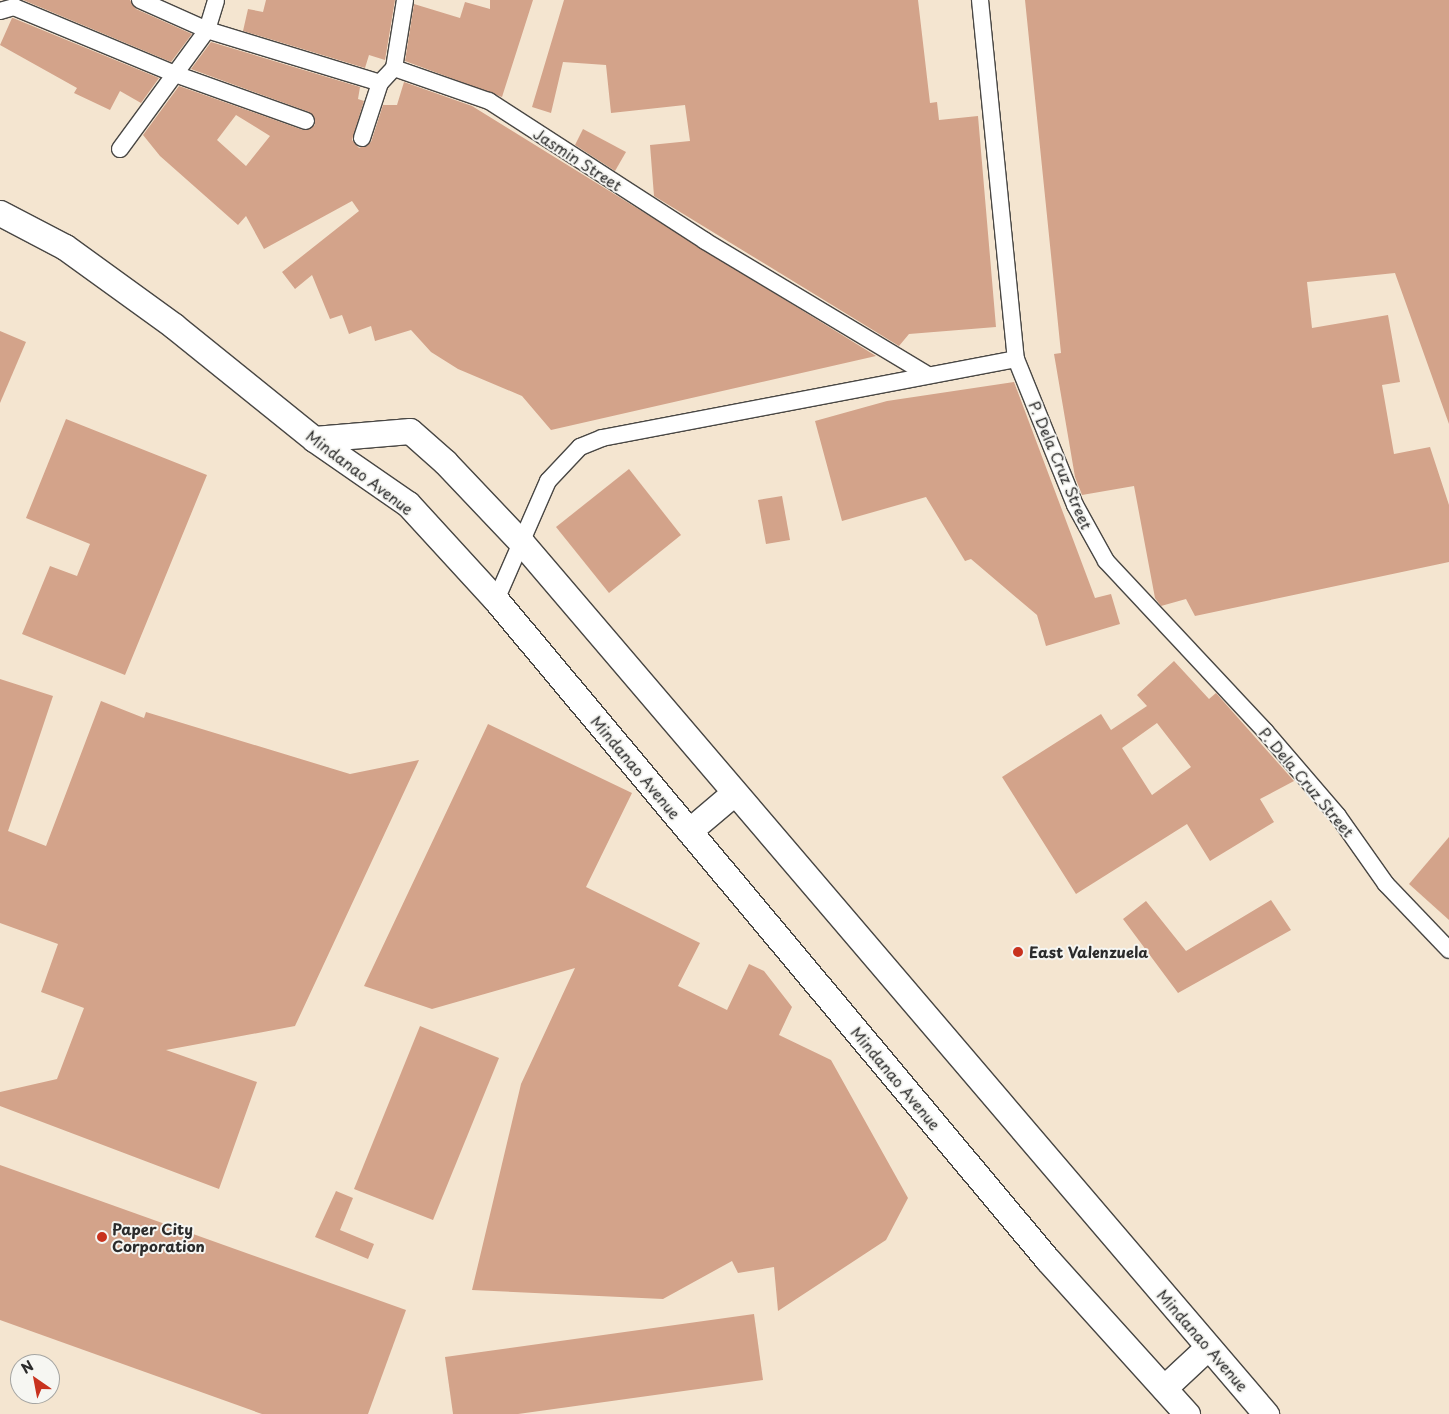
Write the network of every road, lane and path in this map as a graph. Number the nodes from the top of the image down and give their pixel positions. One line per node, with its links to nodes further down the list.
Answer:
1 (140, 0): 6 (street)
2 (216, 0): 6 (street)
3 (405, 0): 7 (street)
4 (980, 0): 14 (street, P. Dela Cruz Street)
5 (0, 11): 8 (street)
6 (207, 30): 8 (street); 9 (street)
7 (394, 68): 9 (street); 15 (street, Jasmin Street)
8 (175, 74): 10 (street); 12 (street)
9 (380, 83): 11 (street)
10 (306, 121)
11 (362, 138)
12 (120, 149)
13 (0, 213): 16 (main road, Mindanao Avenue)
14 (1016, 359): 15 (street); 21 (street, P. Dela Cruz Street)
15 (926, 374): 17 (street)
16 (314, 439): 17 (main road, Mindanao Avenue); 18 (main road, Mindanao Avenue)
17 (522, 543): 18 (street); 19 (main road, Mindanao Avenue)
18 (496, 600): 20 (main road, Mindanao Avenue)
19 (734, 793): 20 (main road); 22 (main road, Mindanao Avenue)
20 (689, 831): 23 (main road, Mindanao Avenue)
21 (1449, 950)
22 (1208, 1346): 23 (main road); 25 (main road, Mindanao Avenue)
23 (1164, 1388): 24 (main road, Mindanao Avenue)
24 (1188, 1414)
25 (1266, 1414)

